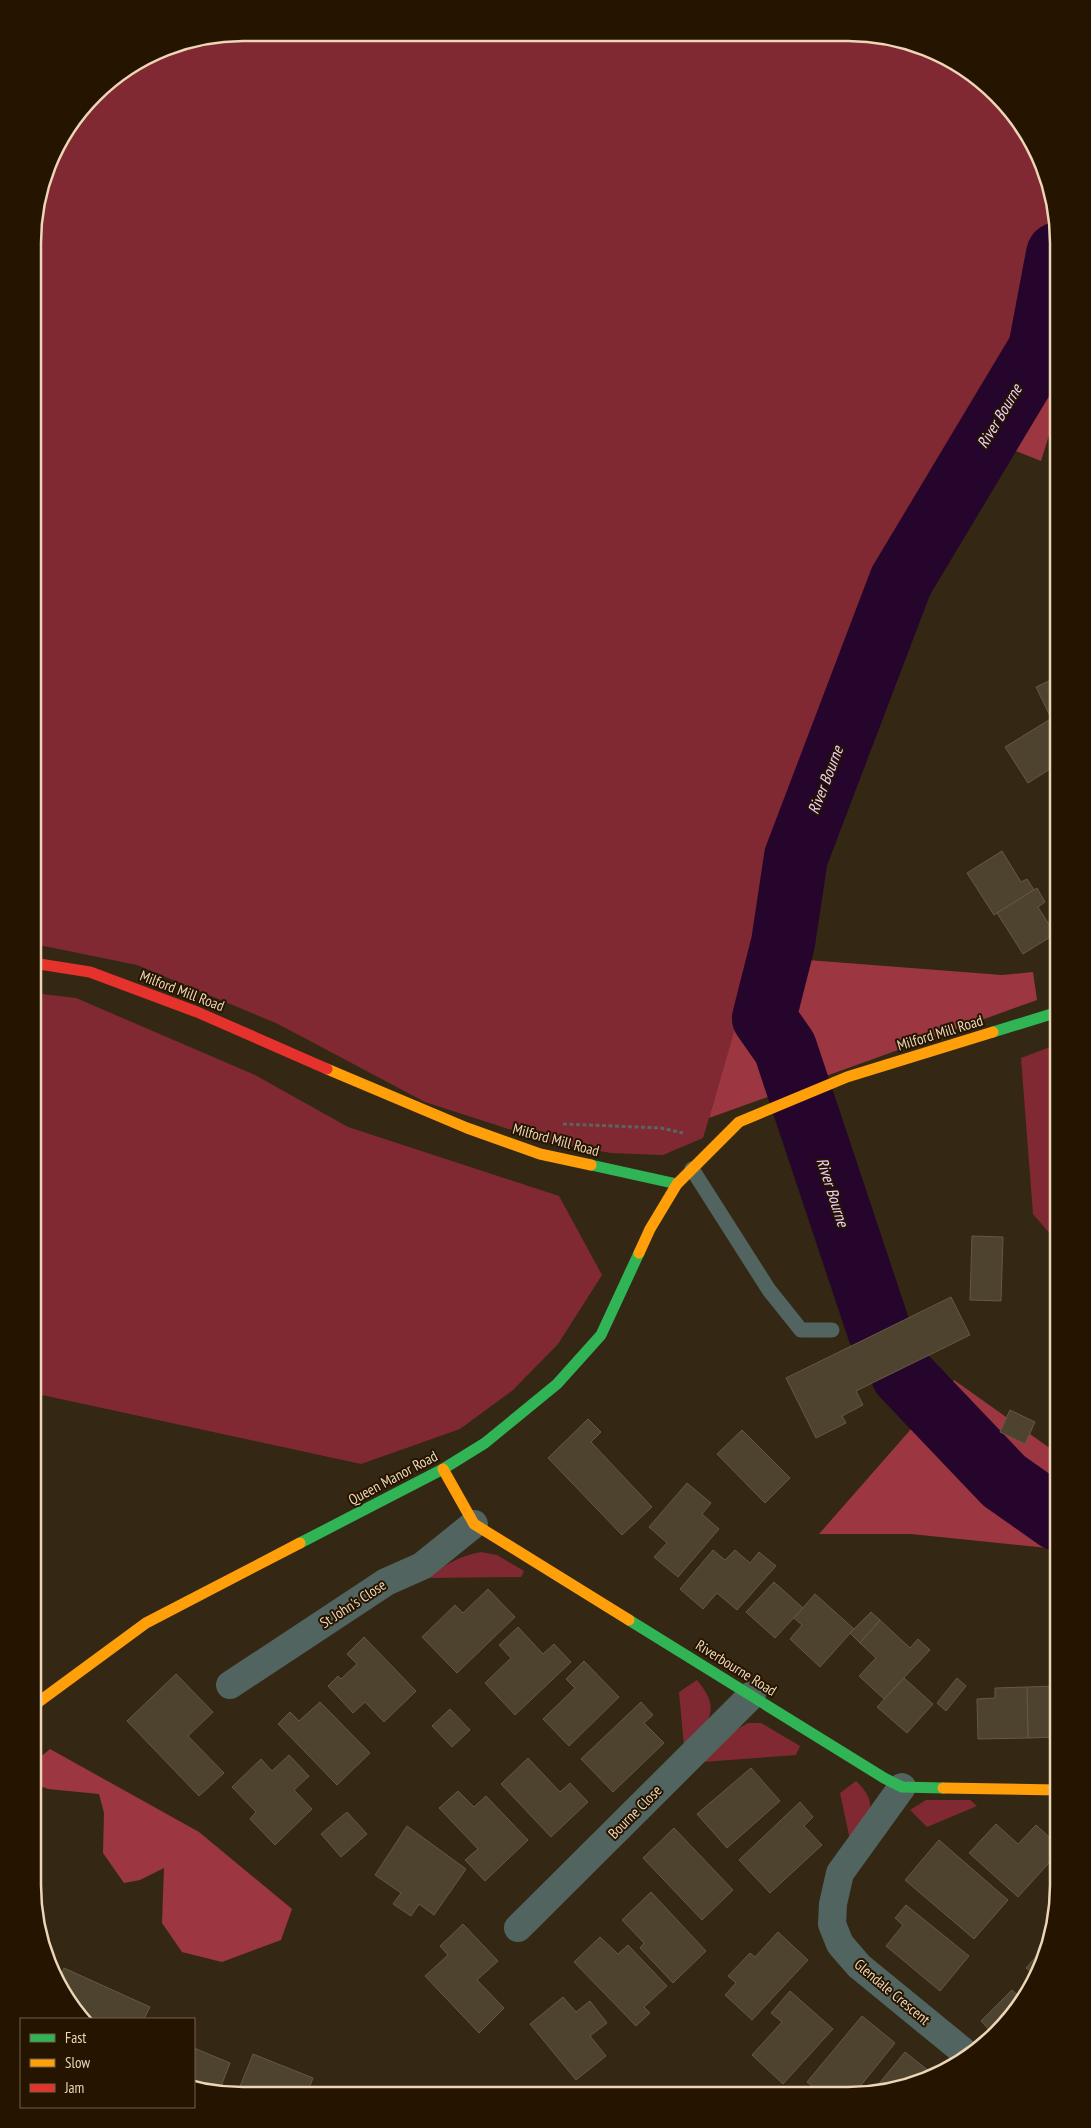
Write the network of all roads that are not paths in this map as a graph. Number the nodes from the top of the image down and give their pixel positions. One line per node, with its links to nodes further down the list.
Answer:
1 (41, 964): 4 (street, Milford Mill Road)
2 (1050, 1014): 3 (street, Milford Mill Road)
3 (692, 1169): 4 (street, Milford Mill Road); 5 (lane)
4 (677, 1184): 6 (street, Queen Manor Road)
5 (832, 1330)
6 (443, 1469): 7 (street, Riverbourne Road); 10 (street, Queen Manor Road)
7 (474, 1524): 8 (street, St John's Close); 9 (street, Riverbourne Road)
8 (230, 1684)
9 (752, 1695): 11 (street, Riverbourne Road); 13 (street, Bourne Close)
10 (41, 1700)
11 (902, 1787): 12 (street, Riverbourne Road); 14 (street, Glendale Crescent)
12 (1050, 1790)
13 (518, 1928)
14 (963, 2051)

